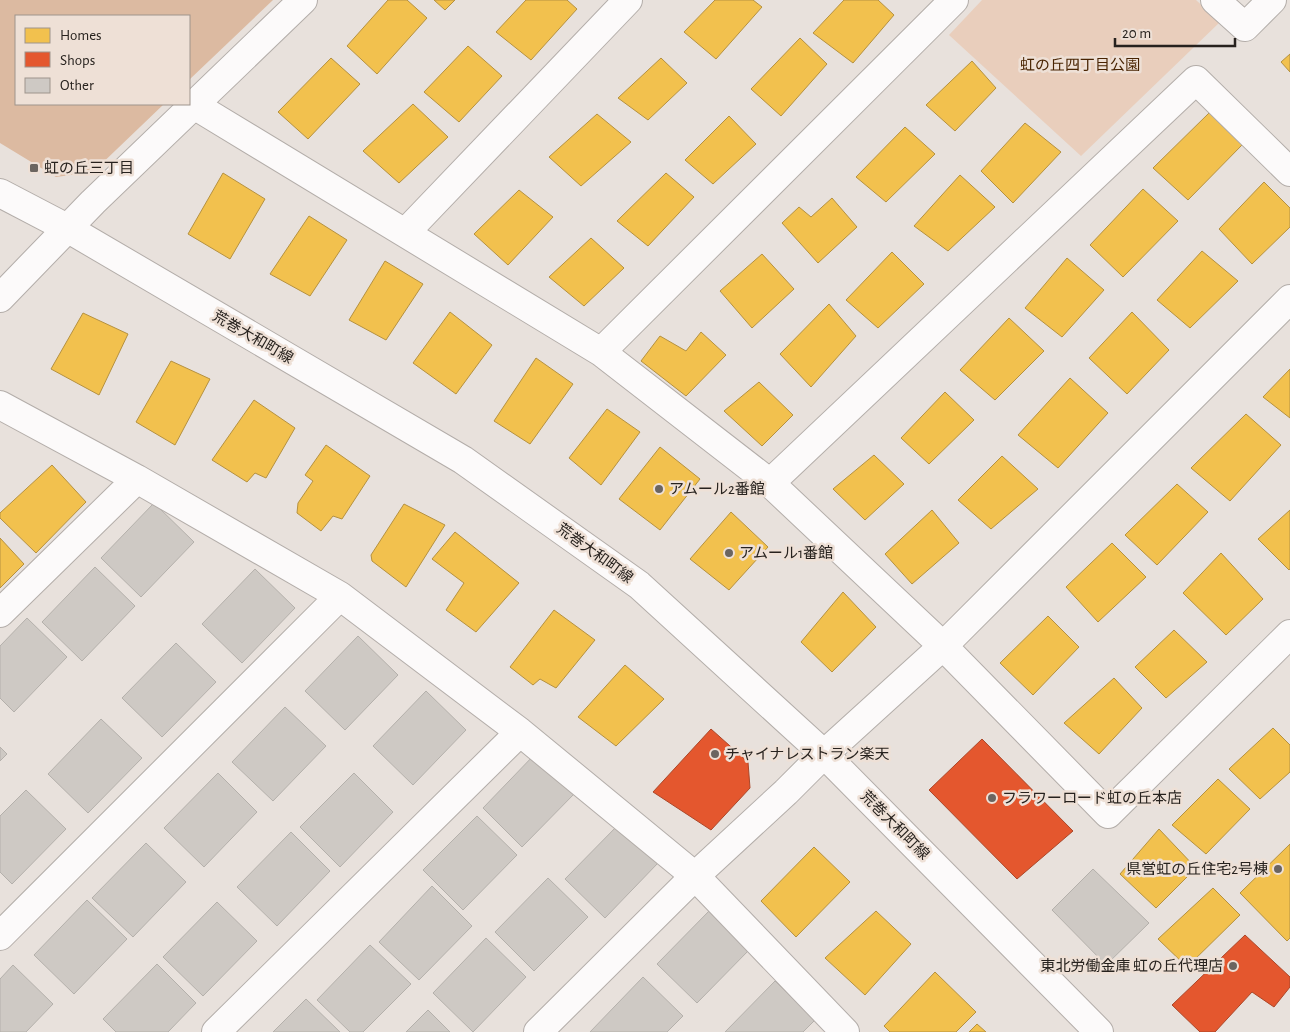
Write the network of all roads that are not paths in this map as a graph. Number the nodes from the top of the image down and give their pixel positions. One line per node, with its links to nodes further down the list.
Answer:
1 (303, 0): 6 (street)
2 (628, 0): 10 (street)
3 (954, 0): 13 (street)
4 (1215, 0): 5 (street)
5 (1272, 0)
6 (194, 105): 9 (street); 10 (street)
7 (1290, 172): 16 (street)
8 (0, 193): 9 (street, 荒巻大和町線)
9 (68, 228): 11 (street); 22 (street, 荒巻大和町線)
10 (405, 233): 13 (street)
11 (0, 298)
12 (1290, 299): 20 (street)
13 (601, 352): 16 (street)
14 (0, 405): 15 (street)
15 (137, 479): 17 (street); 18 (street)
16 (770, 484): 20 (street)
17 (340, 596): 21 (street); 24 (street)
18 (0, 613)
19 (1290, 634): 20 (street)
20 (943, 646): 22 (street)
21 (520, 732): 23 (street); 25 (street)
22 (824, 754): 23 (street); 28 (street, 荒巻大和町線)
23 (695, 876): 26 (street); 27 (street)
24 (0, 936)
25 (216, 1032)
26 (538, 1032)
27 (845, 1032)
28 (1099, 1032)

